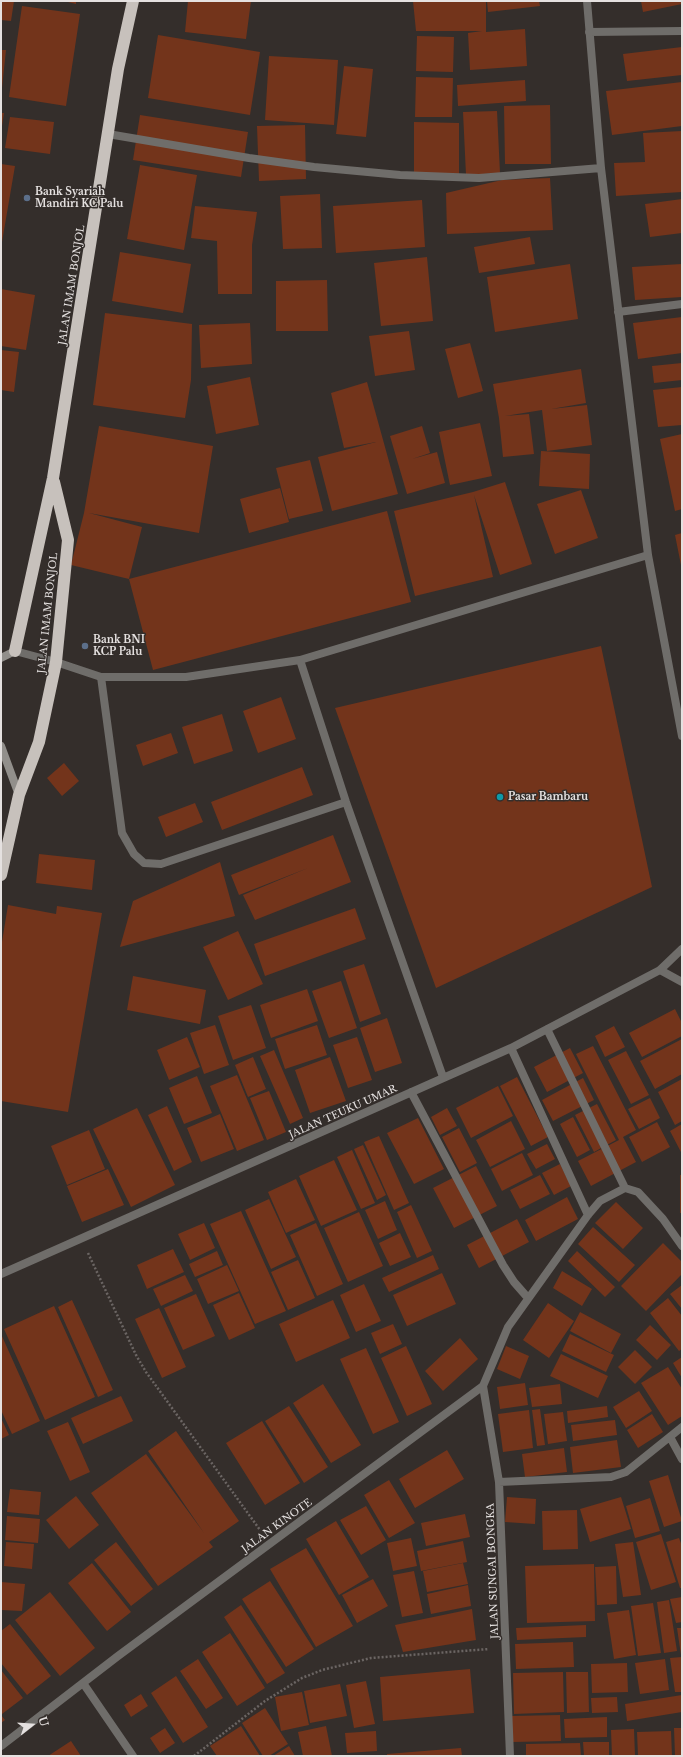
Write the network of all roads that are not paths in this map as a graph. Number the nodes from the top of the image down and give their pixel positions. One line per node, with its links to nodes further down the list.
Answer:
1 (132, 1): 5 (highway, JALAN IMAM BONJOL)
2 (587, 1): 4 (street)
3 (682, 31): 4 (street)
4 (589, 32): 6 (street)
5 (108, 134): 6 (street); 9 (highway, JALAN IMAM BONJOL)
6 (600, 168): 8 (street)
7 (682, 304): 8 (street)
8 (618, 312): 10 (street)
9 (53, 478): 11 (highway, JALAN IMAM BONJOL); 14 (highway, JALAN IMAM BONJOL)
10 (648, 555): 13 (street); 16 (street)
11 (15, 650): 12 (main road); 14 (street)
12 (1, 658)
13 (300, 660): 15 (street); 19 (street)
14 (56, 662): 15 (street); 18 (highway, JALAN IMAM BONJOL)
15 (101, 677): 19 (street)
16 (682, 736)
17 (1, 746): 18 (main road)
18 (18, 795): 20 (highway, JALAN IMAM BONJOL)
19 (346, 802): 26 (street)
20 (1, 875)
21 (682, 949): 22 (street, JALAN TEUKU UMAR)
22 (660, 970): 23 (street); 24 (street, JALAN TEUKU UMAR)
23 (682, 982)
24 (547, 1029): 25 (street, JALAN TEUKU UMAR); 28 (street)
25 (511, 1048): 26 (street, JALAN TEUKU UMAR); 29 (street)
26 (443, 1077): 27 (street, JALAN TEUKU UMAR)
27 (411, 1092): 31 (street, JALAN TEUKU UMAR); 32 (street)
28 (626, 1188): 29 (street); 30 (street)
29 (588, 1215): 32 (street)
30 (682, 1246)
31 (1, 1274)
32 (528, 1298): 33 (street)
33 (483, 1386): 37 (street, JALAN SUNGAI BONGKA); 38 (street, JALAN KINOTE)
34 (682, 1427): 35 (street)
35 (670, 1437): 36 (street); 37 (street)
36 (682, 1459)
37 (499, 1482): 41 (street, JALAN SUNGAI BONGKA)
38 (83, 1683): 39 (street, JALAN KINOTE); 40 (street)
39 (1, 1746)
40 (133, 1756)
41 (510, 1756)

